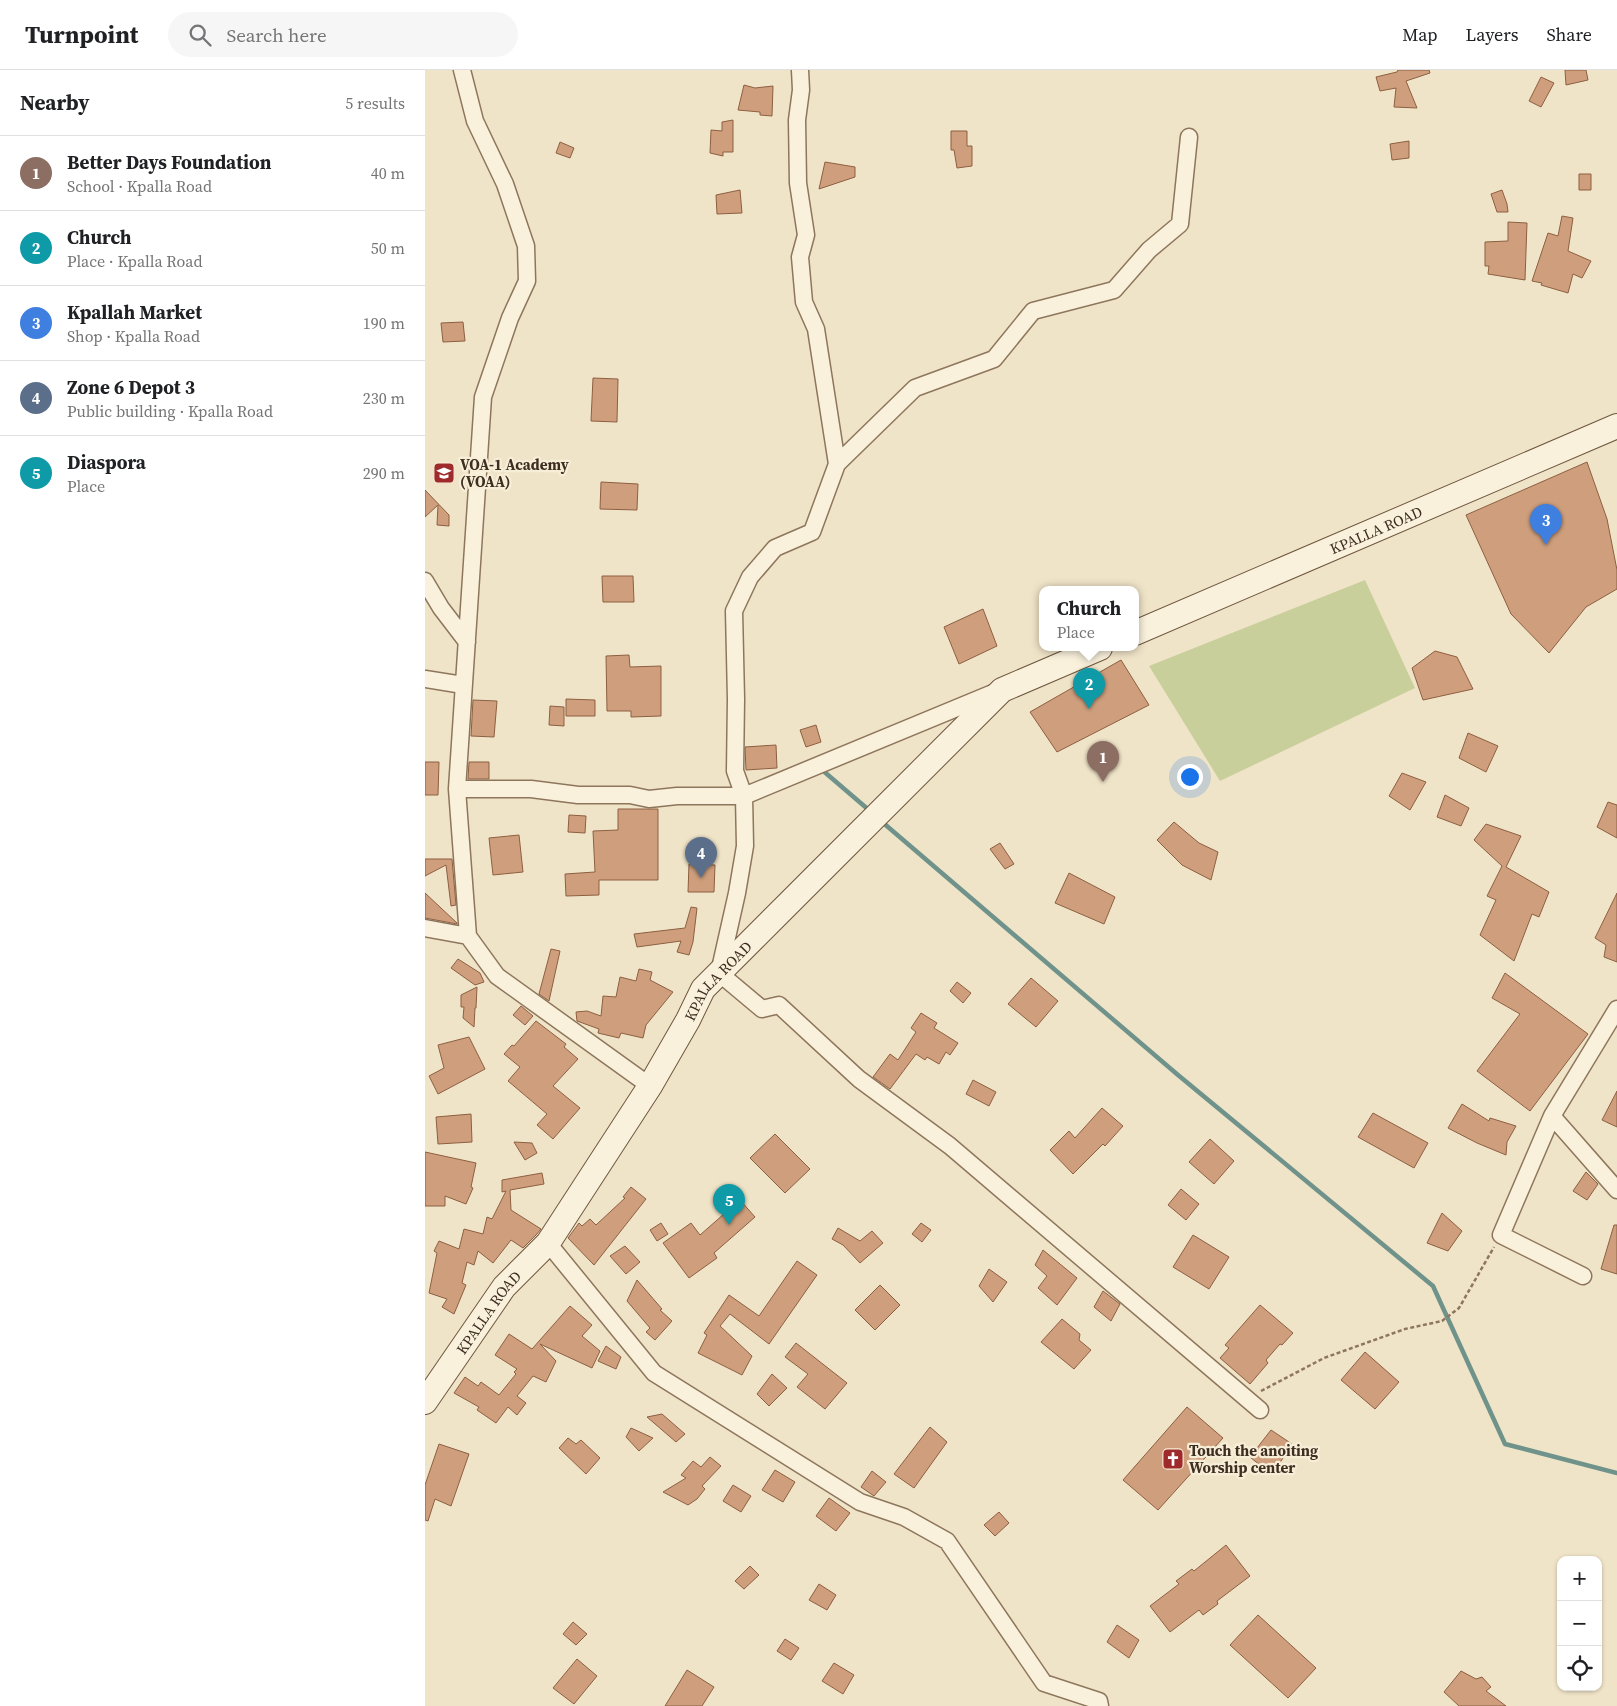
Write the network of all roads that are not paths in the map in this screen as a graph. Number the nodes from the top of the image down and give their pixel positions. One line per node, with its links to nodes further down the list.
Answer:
1 (461, 70): 8 (street)
2 (800, 70): 5 (street)
3 (1189, 137): 5 (street)
4 (1617, 426): 7 (street, KPALLA ROAD)
5 (837, 464): 14 (street)
6 (425, 581): 8 (street)
7 (1139, 631)
8 (467, 642): 11 (street)
9 (1093, 651): 12 (street, KPALLA ROAD)
10 (425, 679): 11 (street)
11 (463, 685): 13 (street)
12 (1002, 690): 14 (street); 17 (street, KPALLA ROAD)
13 (457, 790): 14 (street); 16 (street)
14 (744, 796): 17 (street)
15 (425, 928): 16 (street)
16 (468, 936): 19 (street)
17 (719, 973): 19 (street, KPALLA ROAD); 25 (street)
18 (1617, 1009): 20 (street)
19 (650, 1086): 22 (street, KPALLA ROAD)
20 (1552, 1116): 21 (street); 23 (street)
21 (1617, 1190)
22 (548, 1243): 24 (street, KPALLA ROAD); 26 (street)
23 (1583, 1276)
24 (425, 1402)
25 (1260, 1410)
26 (1100, 1706)

